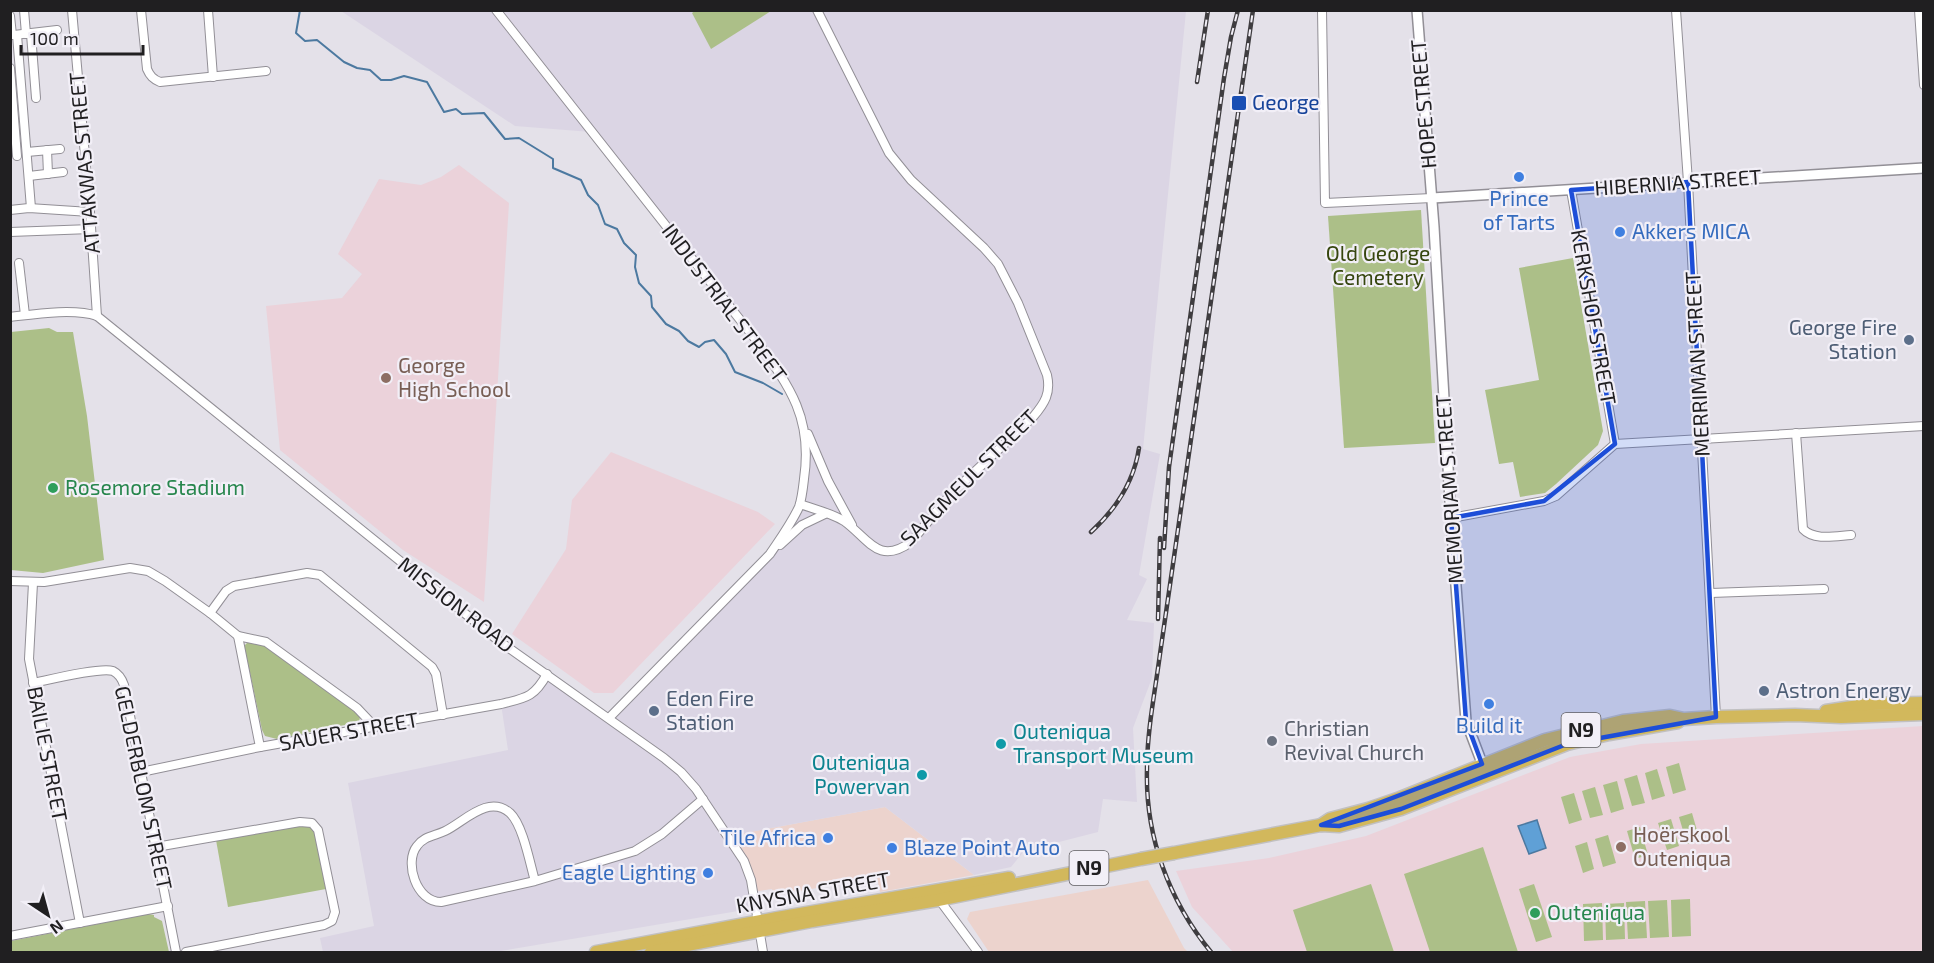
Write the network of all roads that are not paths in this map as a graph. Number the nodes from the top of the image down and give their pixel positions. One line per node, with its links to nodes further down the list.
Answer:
1 (24, 10): 13 (street)
2 (72, 10): 36 (street, ATTAKWAS STREET)
3 (141, 10): 18 (street)
4 (208, 10): 18 (street)
5 (496, 10): 43 (street, INDUSTRIAL STREET)
6 (817, 10): 51 (street, SAAGMEUL STREET)
7 (1322, 10): 33 (street)
8 (1417, 10): 33 (street, HOPE STREET)
9 (1676, 10): 31 (street, MERRIMAN STREET)
10 (1919, 10): 19 (street)
11 (10, 16): 13 (street)
12 (57, 30): 13 (street)
13 (19, 34): 16 (street); 17 (street)
14 (10, 68): 22 (street)
15 (266, 71): 18 (street)
16 (34, 75): 17 (street); 20 (street)
17 (20, 77): 21 (street)
18 (213, 77)
19 (1923, 85)
20 (36, 98)
21 (24, 121): 22 (street); 25 (street)
22 (13, 122): 26 (street)
23 (60, 149): 24 (street)
24 (47, 150): 25 (street); 29 (street)
25 (27, 152): 30 (street)
26 (17, 156)
27 (1923, 168): 31 (street, HIBERNIA STREET)
28 (63, 172): 29 (street)
29 (48, 174): 30 (street)
30 (29, 176): 34 (street)
31 (1688, 182): 32 (street, HIBERNIA STREET); 46 (street, MERRIMAN STREET)
32 (1571, 190): 33 (street, HIBERNIA STREET); 47 (street, KERKSHOF STREET)
33 (1432, 198): 50 (street, MEMORIAM STREET)
34 (31, 208): 35 (street); 36 (street)
35 (10, 210)
36 (90, 212): 37 (street, ATTAKWAS STREET)
37 (91, 229): 38 (street); 41 (street, ATTAKWAS STREET)
38 (10, 232)
39 (19, 263): 40 (street)
40 (25, 315): 41 (street); 42 (street)
41 (97, 316): 60 (street, MISSION ROAD)
42 (10, 317)
43 (804, 424): 48 (street, INDUSTRIAL STREET); 51 (street)
44 (1923, 426): 45 (street)
45 (1796, 433): 46 (street); 52 (street)
46 (1703, 440): 47 (street); 57 (street, MERRIMAN STREET)
47 (1615, 444): 50 (street)
48 (800, 504): 49 (street, SAAGMEUL STREET); 53 (street, INDUSTRIAL STREET)
49 (825, 514): 51 (street, SAAGMEUL STREET); 53 (street)
50 (1451, 518): 70 (street, MEMORIAM STREET)
51 (854, 530)
52 (1851, 535)
53 (770, 554): 67 (street, INDUSTRIAL STREET)
54 (10, 581): 55 (street)
55 (33, 583): 58 (street); 61 (street, BAILIE STREET)
56 (1824, 589): 57 (street)
57 (1711, 593): 66 (street, MERRIMAN STREET)
58 (210, 613): 59 (street); 64 (street)
59 (238, 636): 68 (street); 69 (street)
60 (547, 674): 64 (street, SAUER STREET); 67 (street, MISSION ROAD)
61 (33, 683): 71 (street, GELDERBLOM STREET); 77 (street, BAILIE STREET)
62 (1923, 703): 65 (highway, N9)
63 (1923, 714): 65 (highway, N9)
64 (443, 715): 68 (street, SAUER STREET)
65 (1795, 715): 66 (highway, N9)
66 (1716, 717): 70 (highway, N9)
67 (609, 718): 72 (street, MISSION ROAD)
68 (375, 727): 69 (street, SAUER STREET)
69 (260, 747): 71 (street, SAUER STREET)
70 (1485, 770): 75 (highway, KNYSNA STREET / N9, bridge)
71 (141, 772): 73 (street, GELDERBLOM STREET)
72 (703, 800): 74 (street); 78 (street, MISSION ROAD)
73 (156, 847): 76 (street, GELDERBLOM STREET); 81 (street)
74 (535, 882): 74 (street)
75 (936, 895): 78 (highway, KNYSNA STREET / N9); 85 (street)
76 (168, 906): 77 (street); 80 (street, GELDERBLOM STREET)
77 (80, 923): 79 (street)
78 (759, 927): 82 (highway, KNYSNA STREET / N9); 83 (highway, KNYSNA STREET / N9); 84 (street, MISSION ROAD)
79 (10, 936)
80 (176, 952)
81 (186, 952)
82 (596, 952)
83 (651, 952)
84 (763, 952)
85 (978, 952)

